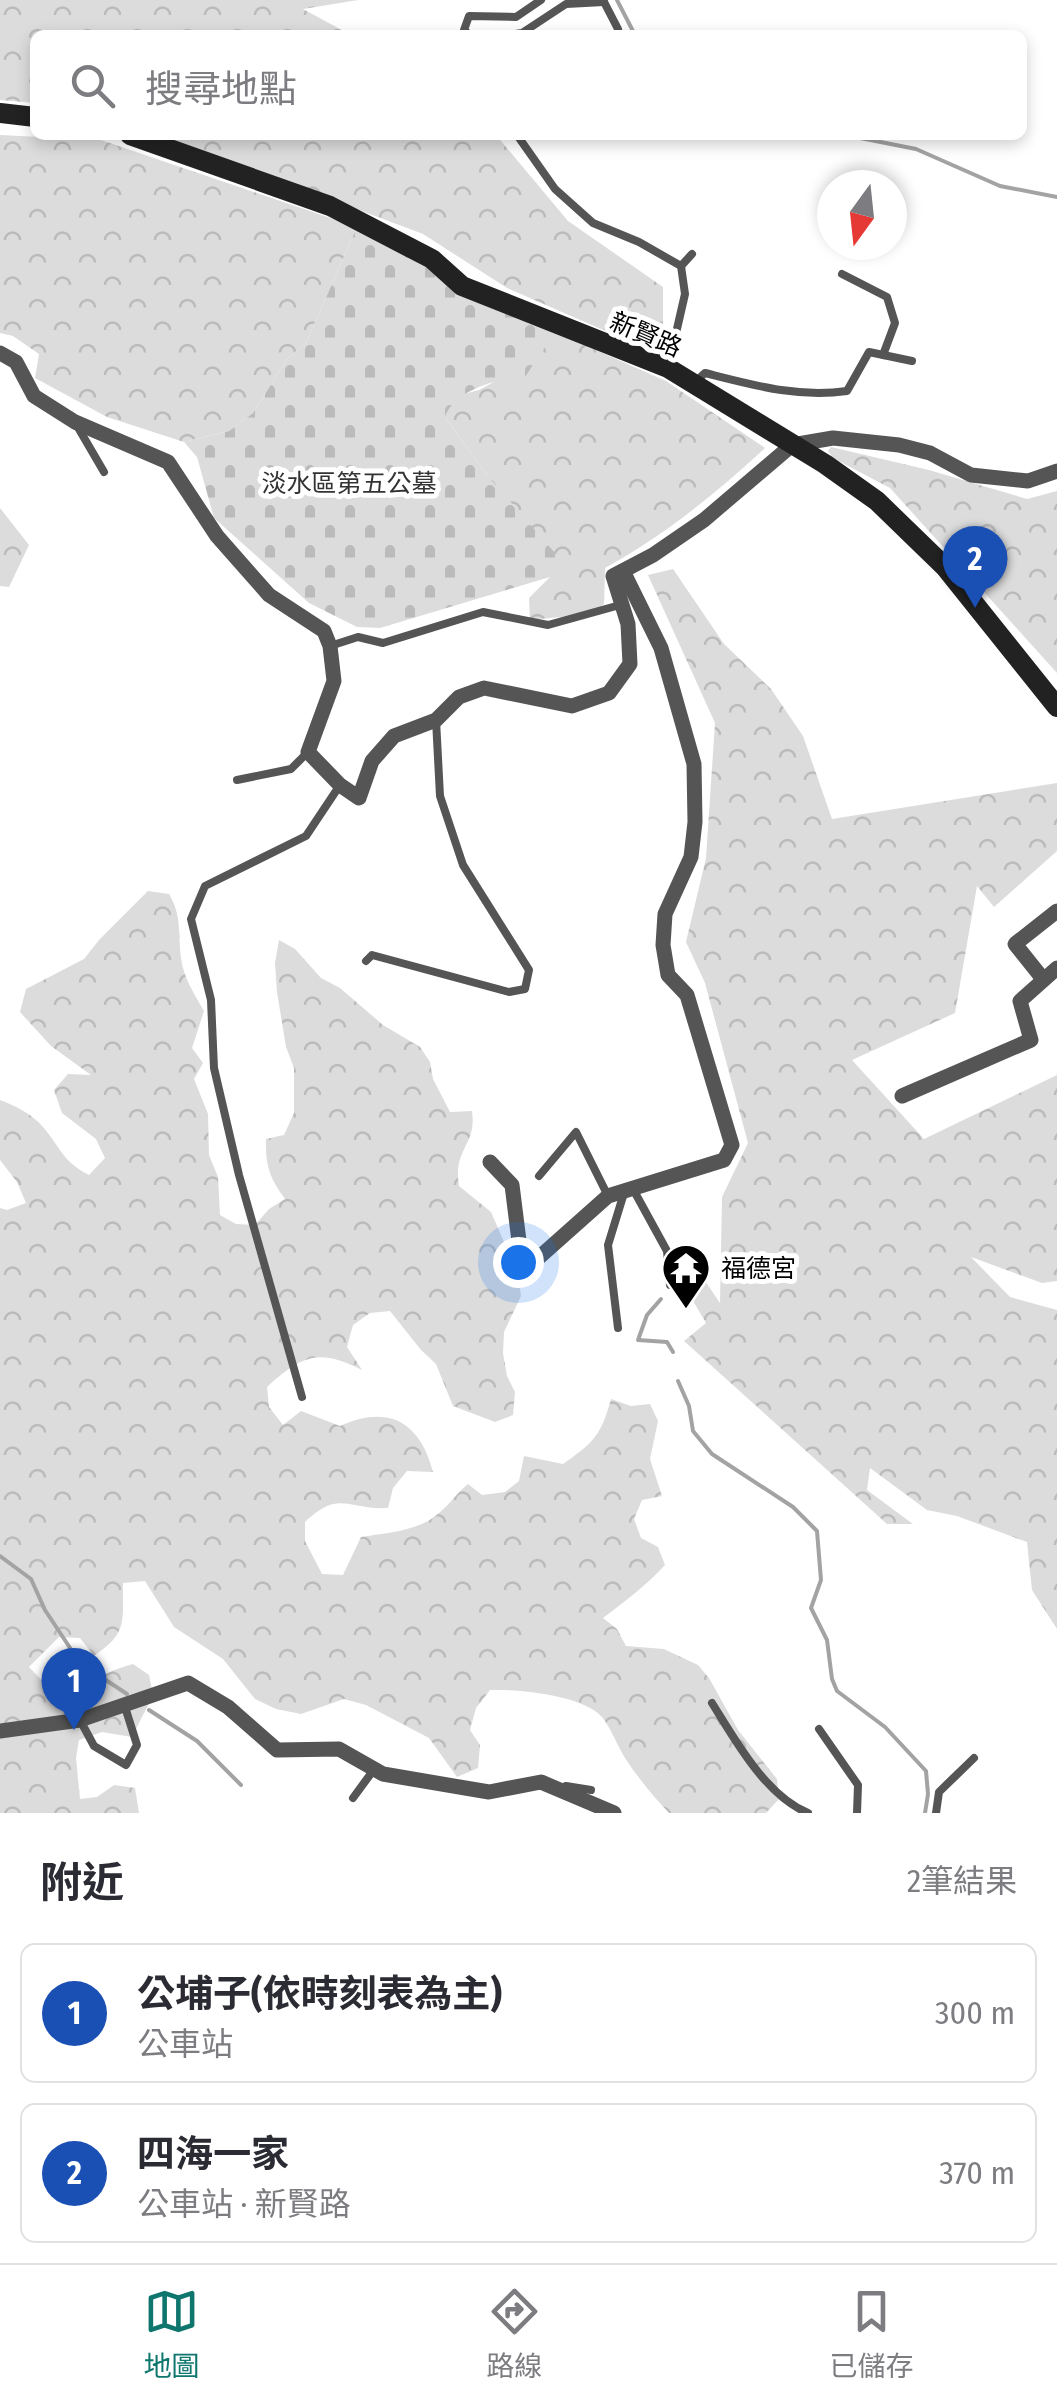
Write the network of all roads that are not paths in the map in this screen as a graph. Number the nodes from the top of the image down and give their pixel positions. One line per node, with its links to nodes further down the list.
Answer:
1 (541, 0): 3 (lane)
2 (604, 1): 4 (lane); 5 (lane)
3 (464, 30)
4 (527, 30)
5 (618, 30)
6 (0, 113): 7 (street)
7 (30, 116)
8 (144, 140): 16 (street, 新賢路)
9 (521, 140): 11 (lane)
10 (692, 254): 11 (lane)
11 (681, 266): 16 (lane)
12 (842, 274): 14 (lane)
13 (0, 353): 18 (street)
14 (883, 355): 15 (lane); 17 (lane)
15 (912, 361)
16 (668, 368): 17 (street, 新賢路)
17 (694, 383): 19 (street, 新賢路)
18 (75, 422): 21 (lane); 24 (street)
19 (792, 445): 20 (street); 22 (street); 25 (street, 新賢路)
20 (1057, 471)
21 (104, 472)
22 (623, 570): 23 (street); 37 (street)
23 (622, 604): 24 (lane); 26 (street)
24 (330, 646): 27 (street)
25 (1057, 707)
26 (436, 720): 29 (street); 31 (lane)
27 (308, 752): 28 (lane); 29 (street)
28 (237, 780)
29 (340, 785): 40 (lane)
30 (1057, 911): 33 (street)
31 (366, 961)
32 (1057, 968): 33 (street)
33 (1043, 979): 34 (street)
34 (902, 1096)
35 (490, 1162): 37 (street)
36 (539, 1176): 37 (lane)
37 (622, 1193): 38 (lane); 39 (lane)
38 (670, 1285)
39 (618, 1328)
40 (302, 1397)
41 (712, 1703): 52 (lane)
42 (125, 1707): 43 (street); 43 (lane); 47 (street)
43 (80, 1720): 45 (street)
44 (819, 1729): 53 (lane)
45 (0, 1732)
46 (974, 1758): 54 (lane)
47 (375, 1768): 48 (street); 50 (lane)
48 (541, 1782): 49 (lane); 51 (street)
49 (591, 1790)
50 (354, 1798)
51 (614, 1813)
52 (808, 1813)
53 (857, 1813)
54 (936, 1813)

